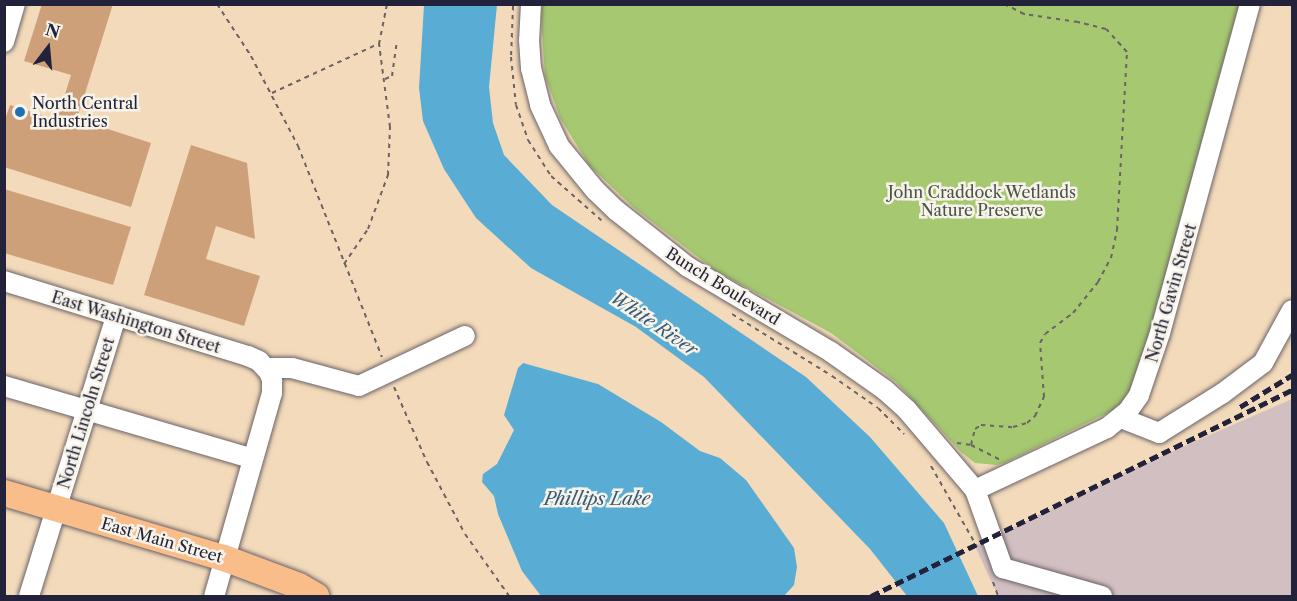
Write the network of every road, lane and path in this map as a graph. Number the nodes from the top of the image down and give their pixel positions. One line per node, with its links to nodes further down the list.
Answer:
1 (15, 4): 8 (street)
2 (217, 4): 11 (path)
3 (387, 4): 9 (path)
4 (531, 4): 23 (street, Bunch Boulevard)
5 (1004, 4): 22 (path)
6 (1250, 4): 21 (street, North Gavin Street)
7 (397, 41): 10 (path)
8 (4, 42)
9 (379, 44): 10 (path); 11 (path)
10 (385, 79): 12 (path)
11 (272, 93): 12 (path)
12 (344, 264): 18 (path)
13 (4, 281): 15 (street, East Washington Street)
14 (1293, 310): 21 (street)
15 (116, 316): 17 (street, East Washington Street); 20 (street, North Lincoln Street)
16 (465, 336): 18 (street)
17 (266, 368): 18 (street); 24 (street)
18 (388, 372): 36 (path)
19 (4, 386): 20 (street)
20 (87, 411): 24 (street); 29 (street, North Lincoln Street)
21 (1121, 418): 26 (street, North Gavin Street)
22 (971, 445): 23 (path); 26 (path)
23 (941, 447): 27 (street, Bunch Boulevard)
24 (253, 459): 31 (street)
25 (931, 466): 30 (path)
26 (1012, 474): 27 (street, North Gavin Street)
27 (975, 490): 38 (street, Bunch Boulevard)
28 (4, 493): 29 (main road, East Main Street)
29 (56, 509): 31 (main road, East Main Street); 33 (street, North Lincoln Street)
30 (981, 555)
31 (224, 558): 34 (street); 35 (main road, East Main Street)
32 (990, 574): 37 (path)
33 (29, 597)
34 (214, 597)
35 (316, 597)
36 (509, 597)
37 (998, 597)
38 (1102, 597)

